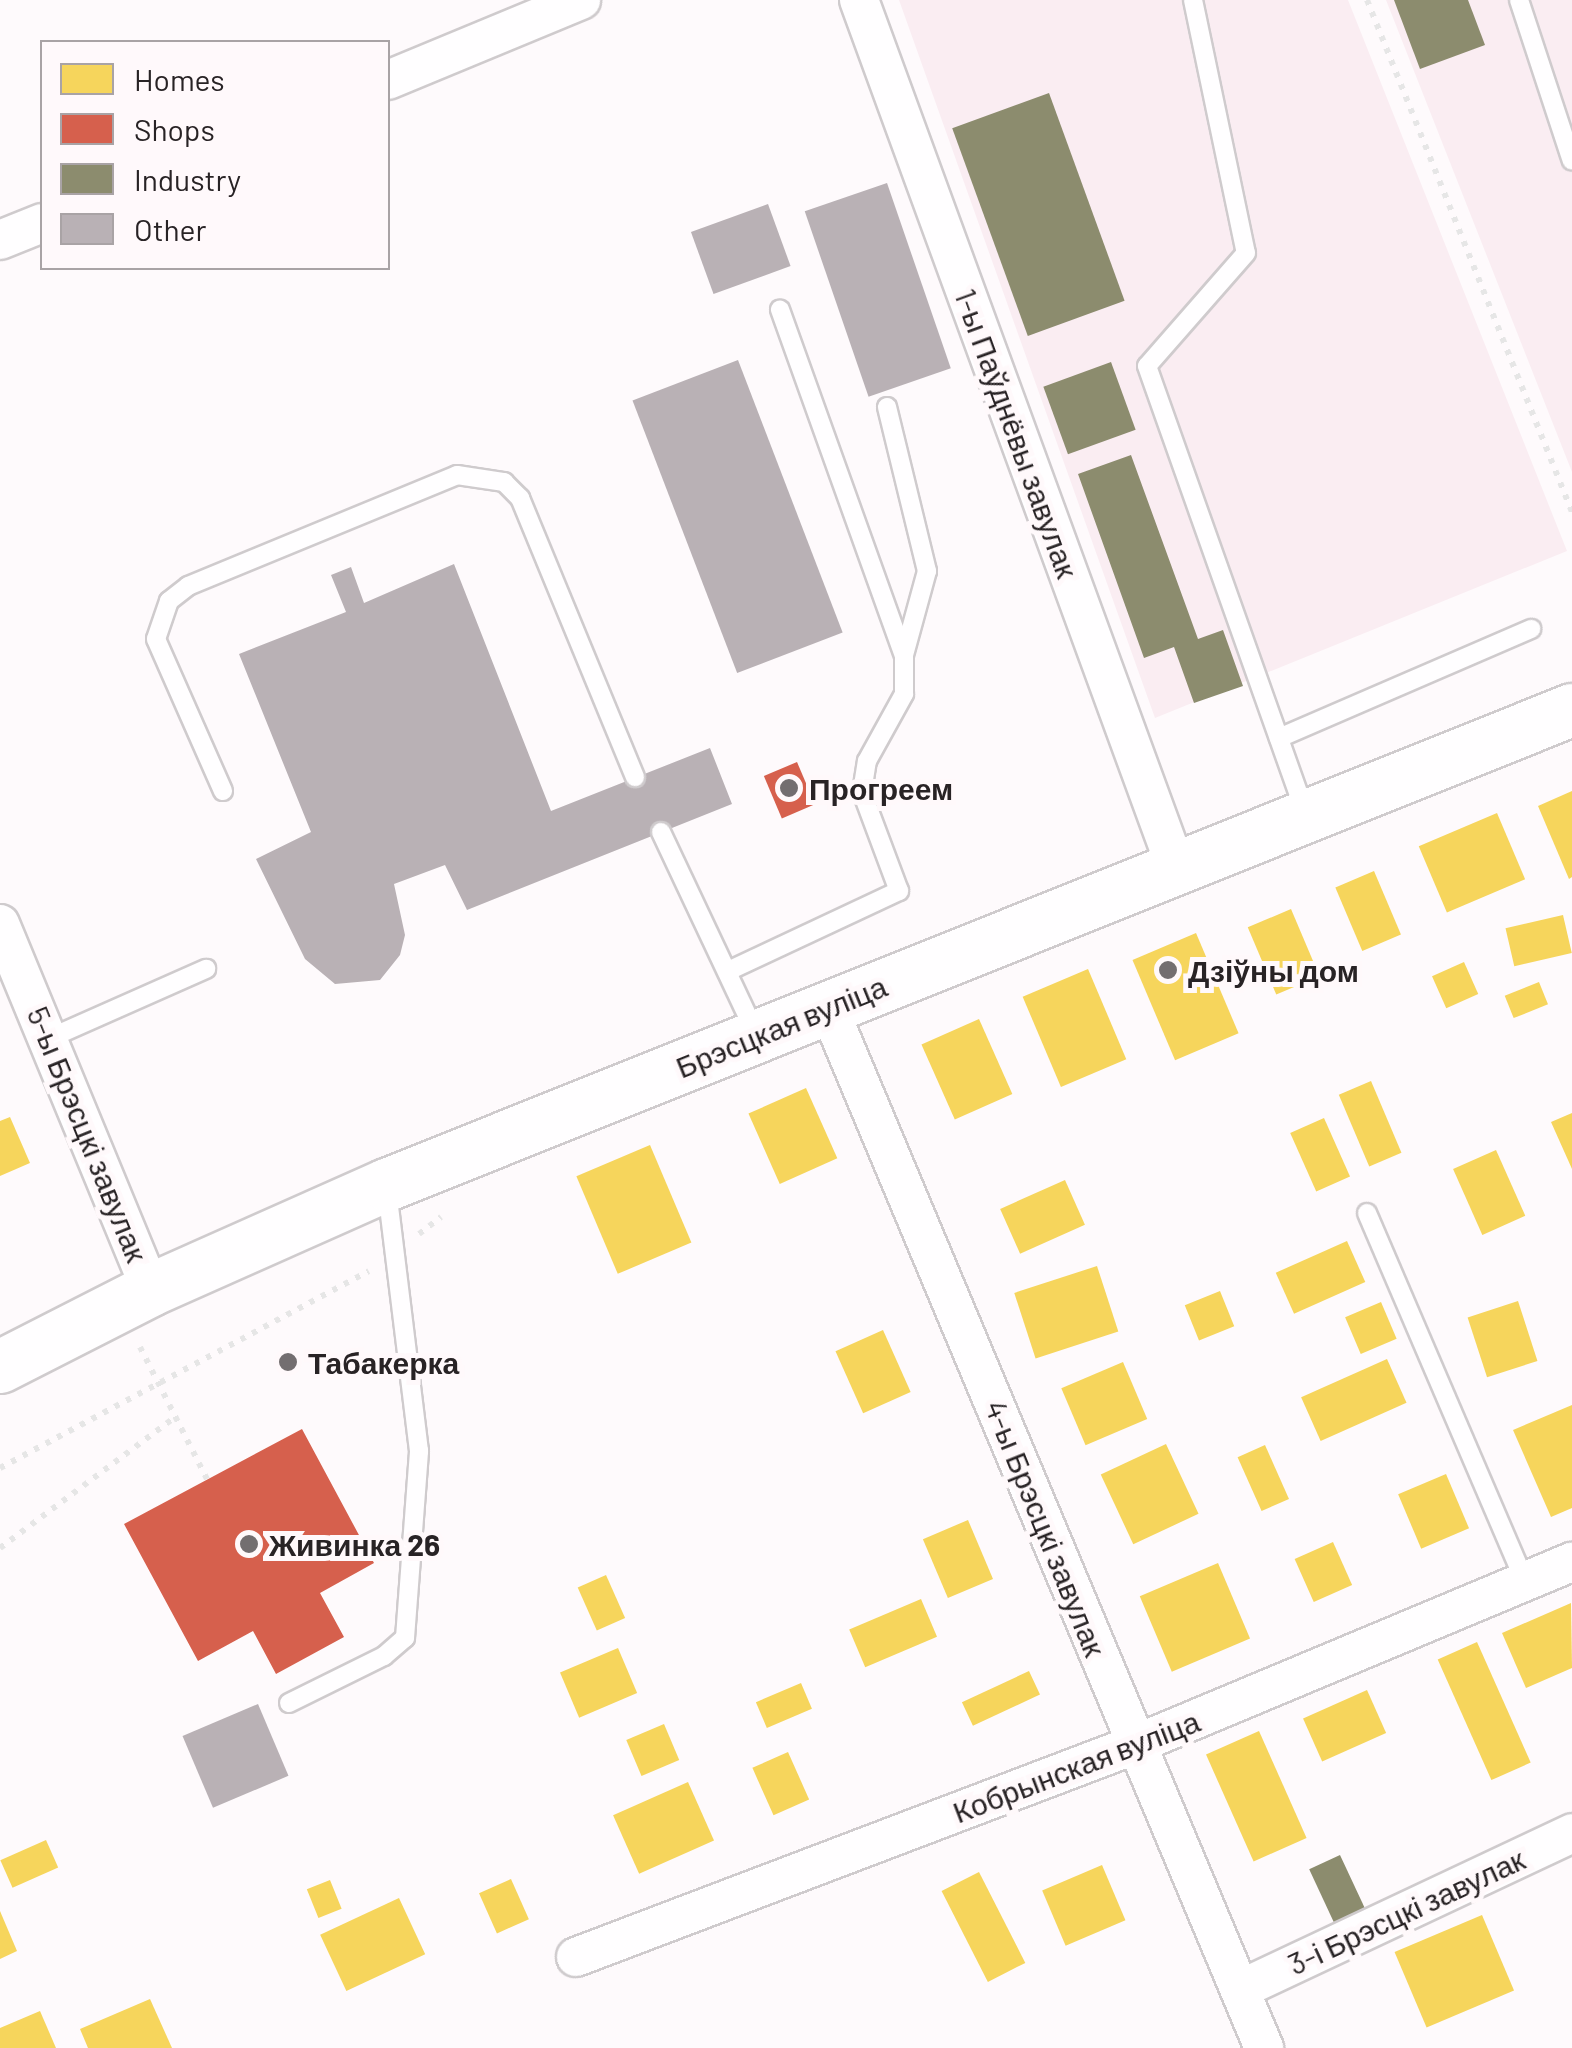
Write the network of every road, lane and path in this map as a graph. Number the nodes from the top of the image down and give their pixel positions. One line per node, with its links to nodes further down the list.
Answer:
1 (581, 0): 6 (street)
2 (859, 0): 21 (street, 1-ы Паўднёвы завулак)
3 (1193, 0): 16 (lane)
4 (1367, 0): 12 (path)
5 (1520, 0): 7 (lane)
6 (390, 79)
7 (1572, 161)
8 (40, 223): 9 (street)
9 (0, 240)
10 (780, 310): 14 (lane)
11 (888, 407): 14 (lane)
12 (1572, 512)
13 (1532, 630): 16 (lane)
14 (904, 656): 24 (lane)
15 (1572, 710): 19 (street, Брэсцкая вуліца)
16 (1279, 738): 19 (lane)
17 (635, 777): 18 (lane)
18 (222, 790)
19 (1306, 813): 21 (street, Брэсцкая вуліца)
20 (661, 832): 24 (lane)
21 (1175, 866): 25 (street, Брэсцкая вуліца)
22 (0, 924): 27 (street, 5-ы Брэсцкі завулак)
23 (206, 969): 27 (lane)
24 (728, 971): 26 (lane)
25 (828, 1007): 26 (street, Брэсцкая вуліца); 41 (street, 4-ы Брэсцкі завулак)
26 (757, 1037): 28 (street, Брэсцкая вуліца)
27 (50, 1038): 31 (street, 5-ы Брэсцкі завулак)
28 (387, 1185): 30 (lane); 31 (street, Брэсцкая вуліца)
29 (1367, 1212): 39 (lane)
30 (392, 1256): 33 (path); 40 (lane)
31 (150, 1290): 32 (street, Брэсцкая вуліца)
32 (0, 1367)
33 (160, 1386): 34 (path); 35 (path)
34 (175, 1417): 36 (path); 37 (path)
35 (0, 1468)
36 (207, 1479)
37 (0, 1548)
38 (1572, 1562): 39 (street, Кобрынская вуліца)
39 (1524, 1582): 41 (street, Кобрынская вуліца)
40 (289, 1703)
41 (1134, 1745): 43 (street, Кобрынская вуліца); 44 (street, 4-ы Брэсцкі завулак)
42 (1572, 1832): 44 (street, 3-і Брэсцкі завулак)
43 (576, 1957)
44 (1241, 1989): 45 (street, 4-ы Брэсцкі завулак)
45 (1264, 2048)

